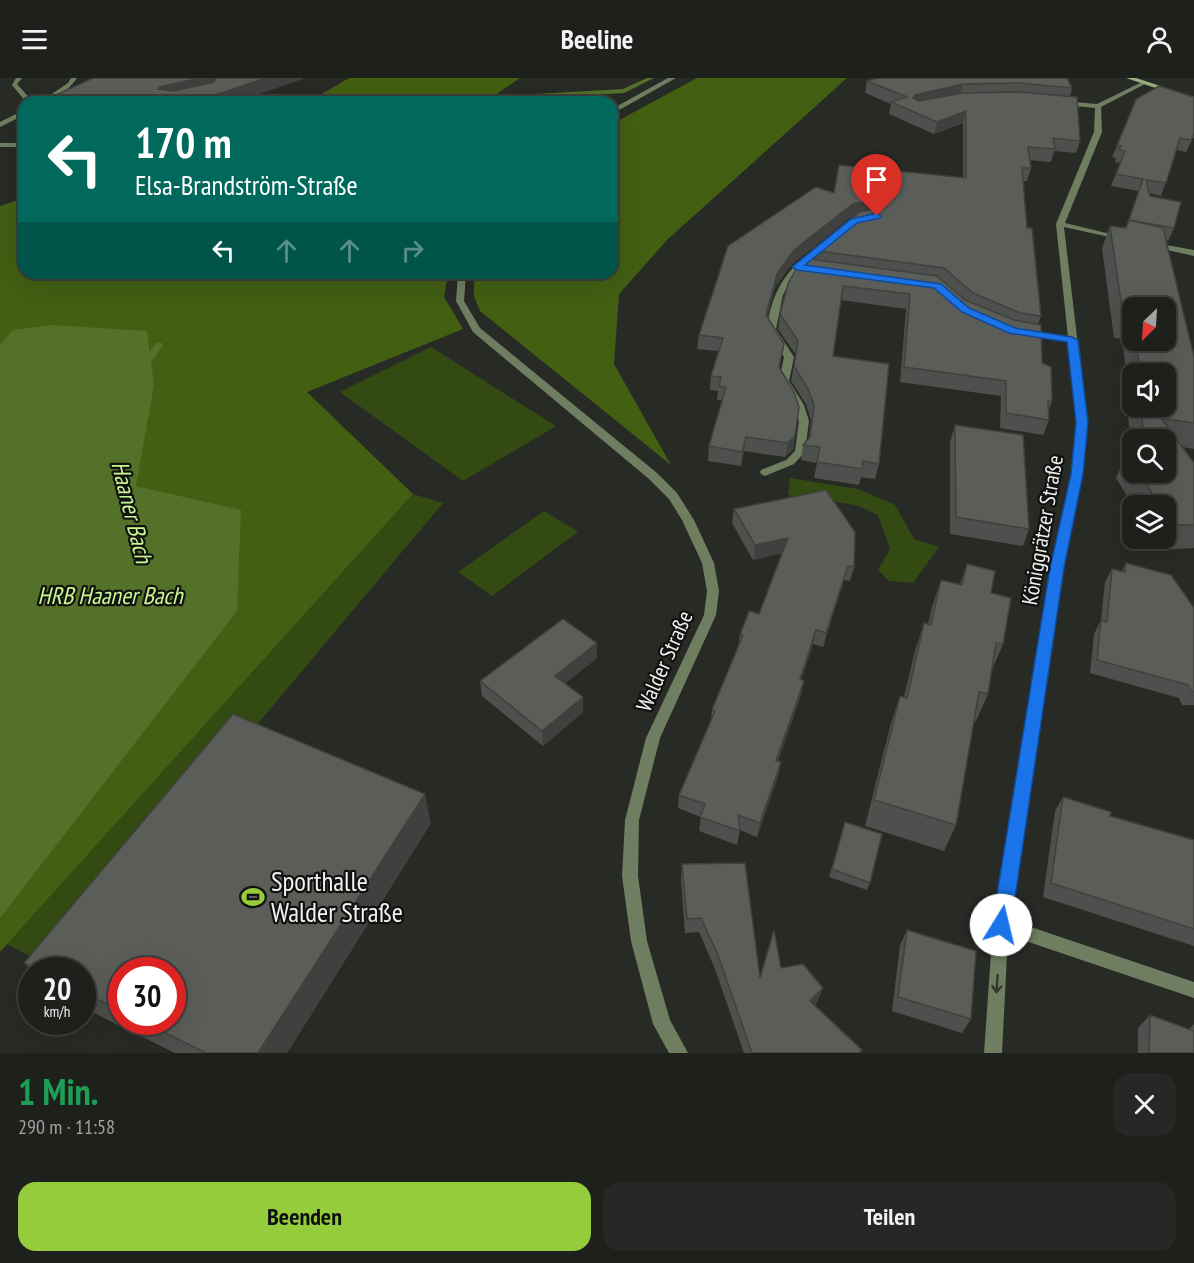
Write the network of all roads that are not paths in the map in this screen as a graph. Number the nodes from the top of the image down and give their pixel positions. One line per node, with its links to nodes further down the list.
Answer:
1 (19, 78): 6 (street)
2 (74, 78): 7 (street)
3 (673, 78): 11 (street)
4 (1129, 78): 5 (main road)
5 (1142, 84): 8 (main road); 10 (street)
6 (25, 96)
7 (52, 96)
8 (1194, 99)
9 (1051, 102): 10 (street)
10 (1098, 106): 16 (street, Königgrätzer Straße)
11 (618, 109)
12 (18, 115): 13 (street)
13 (0, 125)
14 (0, 146): 15 (street)
15 (18, 146)
16 (1060, 224): 18 (street); 23 (street, Königgrätzer Straße)
17 (829, 241): 19 (street)
18 (1194, 253)
19 (797, 267): 20 (street); 24 (street)
20 (820, 271)
21 (462, 279): 27 (street, Walder Straße)
22 (1013, 331): 23 (street)
23 (1072, 340): 25 (street, Königgrätzer Straße)
24 (765, 472)
25 (1001, 925): 26 (street); 28 (street, Königgrätzer Straße, one-way to 28)
26 (1194, 990)
27 (679, 1053)
28 (993, 1053)

